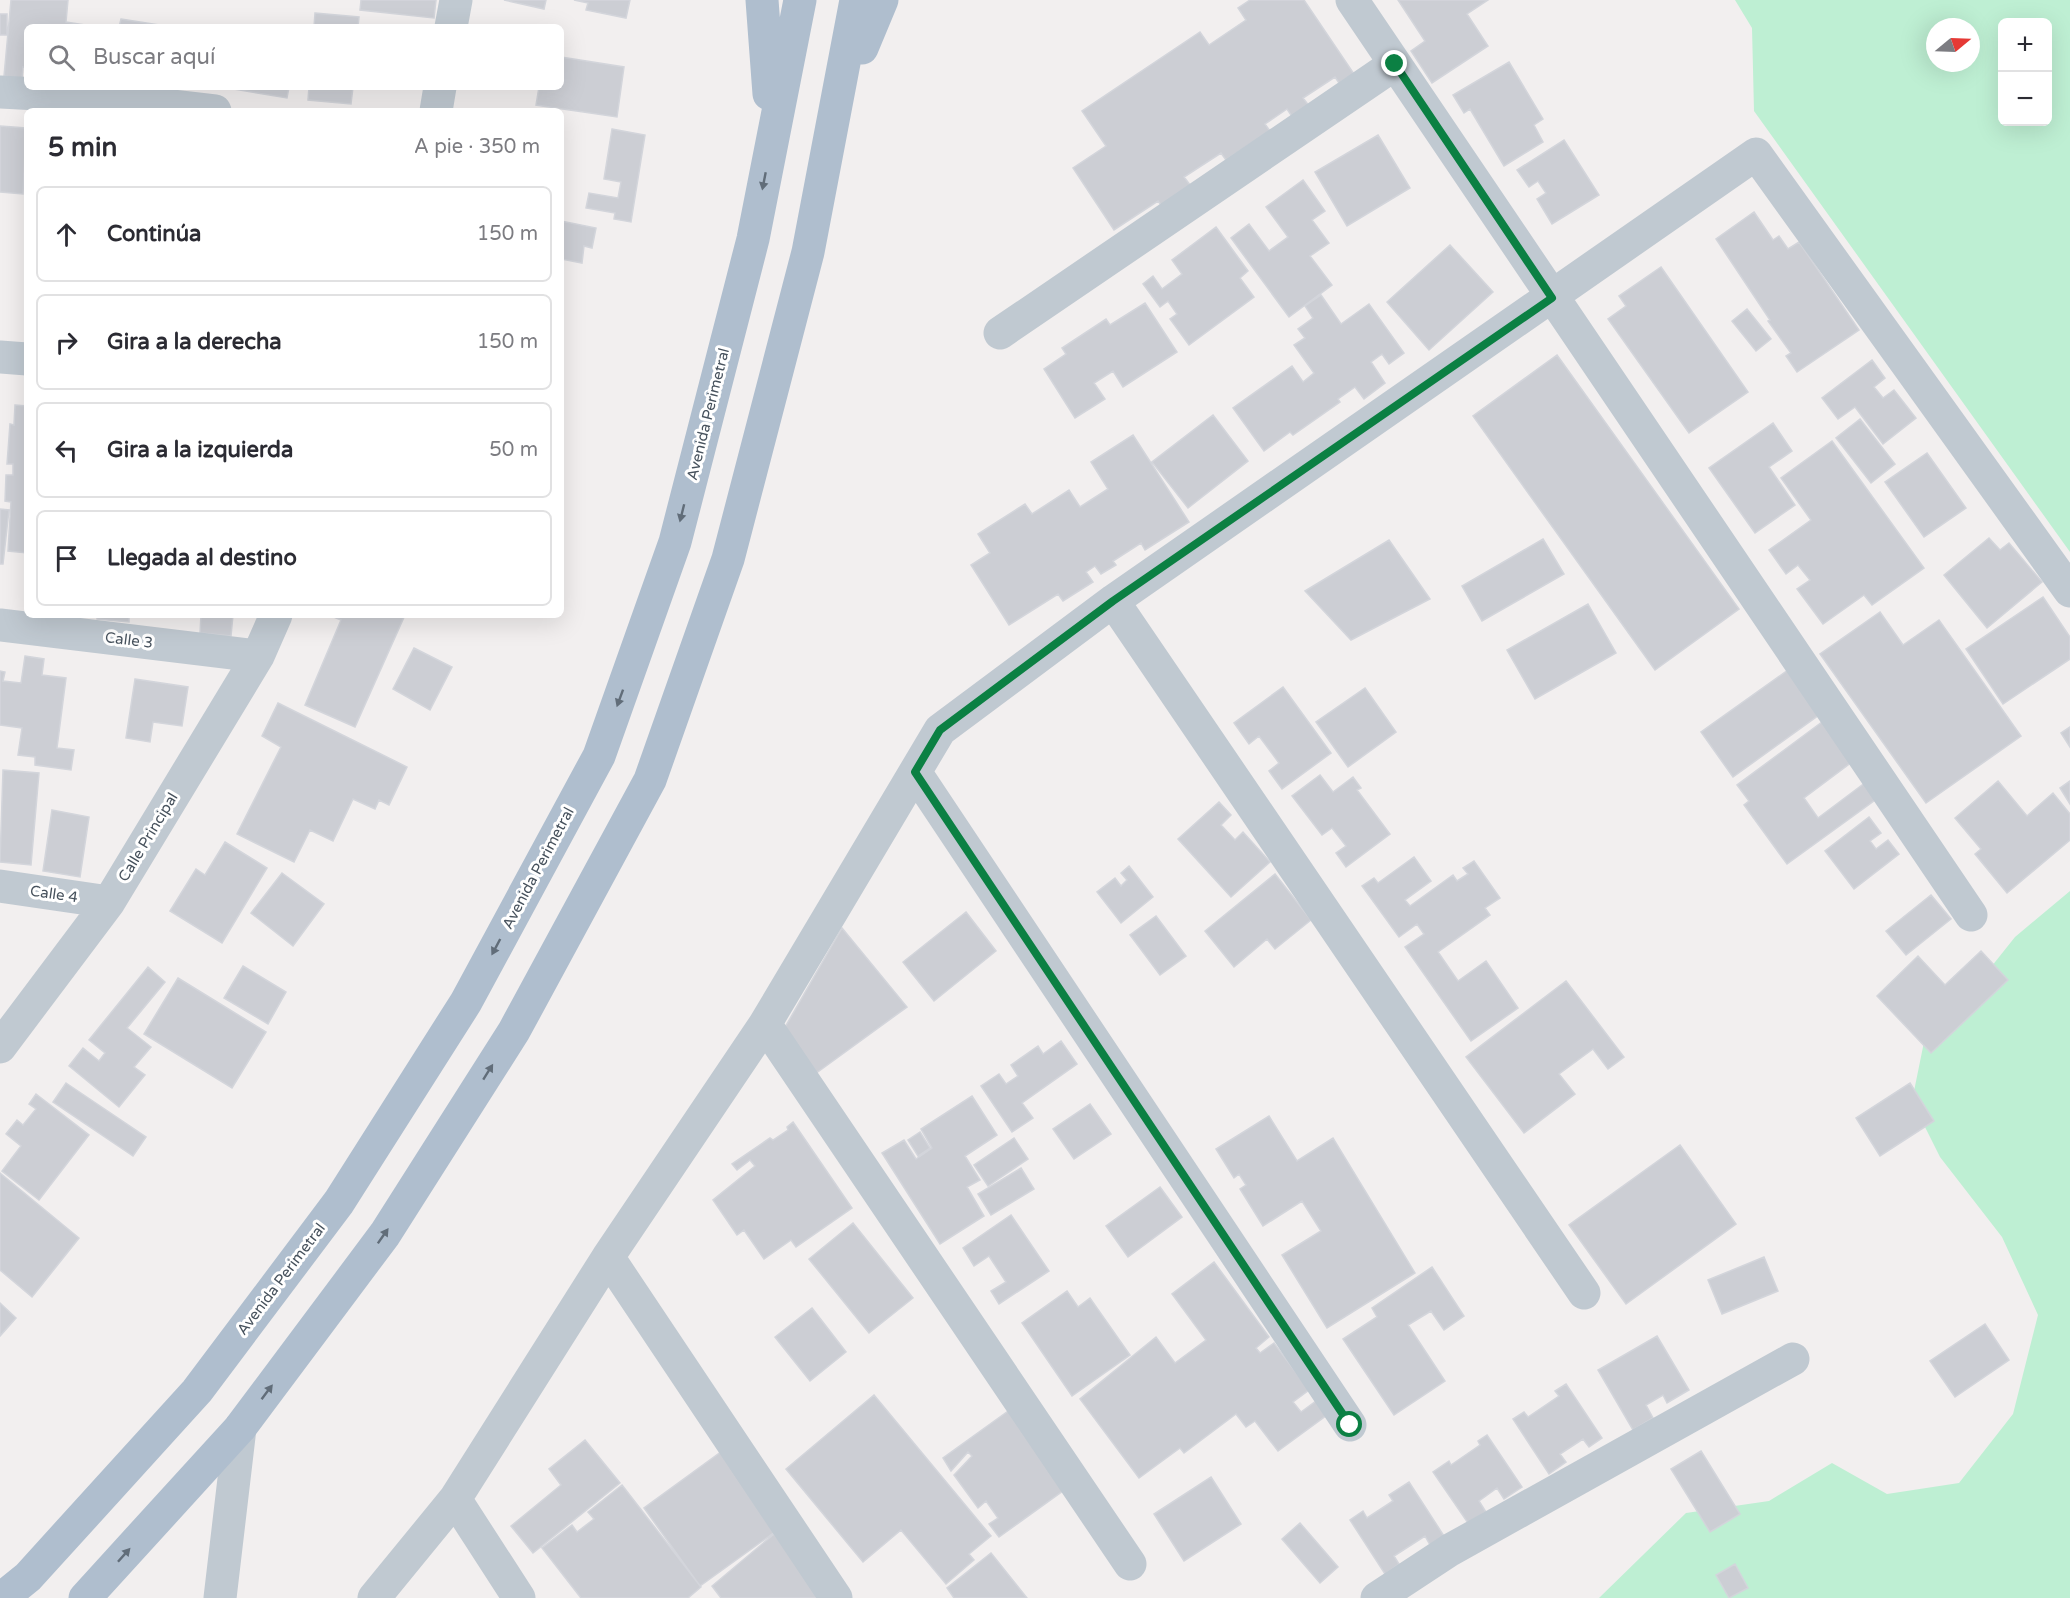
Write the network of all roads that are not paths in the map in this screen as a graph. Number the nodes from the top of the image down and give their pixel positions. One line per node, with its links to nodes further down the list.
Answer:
1 (456, 0): 7 (street)
2 (762, 0): 14 (main road)
3 (800, 0): 14 (main road, Avenida Perimetral)
4 (856, 0): 13 (main road)
5 (882, 0): 13 (main road)
6 (1352, 0): 8 (street)
7 (452, 24)
8 (1395, 64): 15 (street); 16 (street)
9 (440, 90): 12 (street)
10 (0, 92): 11 (street)
11 (189, 108)
12 (436, 108)
13 (835, 114): 34 (main road, one-way to 13)
14 (772, 142): 37 (main road, Avenida Perimetral, one-way to 37)
15 (1552, 298): 19 (street); 20 (street); 27 (street)
16 (1000, 333)
17 (0, 357): 18 (street)
18 (24, 359)
19 (2070, 591)
20 (1113, 601): 24 (street); 31 (street)
21 (275, 618): 23 (street, Calle Principal)
22 (0, 625): 23 (street, Calle 3)
23 (258, 656): 26 (street, Calle Principal)
24 (915, 772): 28 (street); 33 (street)
25 (0, 886): 26 (street, Calle 4)
26 (109, 902): 29 (street, Calle Principal)
27 (1971, 915)
28 (765, 1024): 30 (street); 36 (street)
29 (0, 1047)
30 (608, 1257): 35 (street); 42 (street)
31 (1584, 1293)
32 (1793, 1359): 43 (street)
33 (1350, 1425)
34 (240, 1428): 38 (main road, one-way to 34); 39 (street)
35 (455, 1499): 40 (street); 41 (street)
36 (1130, 1563)
37 (2, 1598)
38 (85, 1598)
39 (220, 1598)
40 (374, 1598)
41 (519, 1598)
42 (836, 1598)
43 (1377, 1598)

